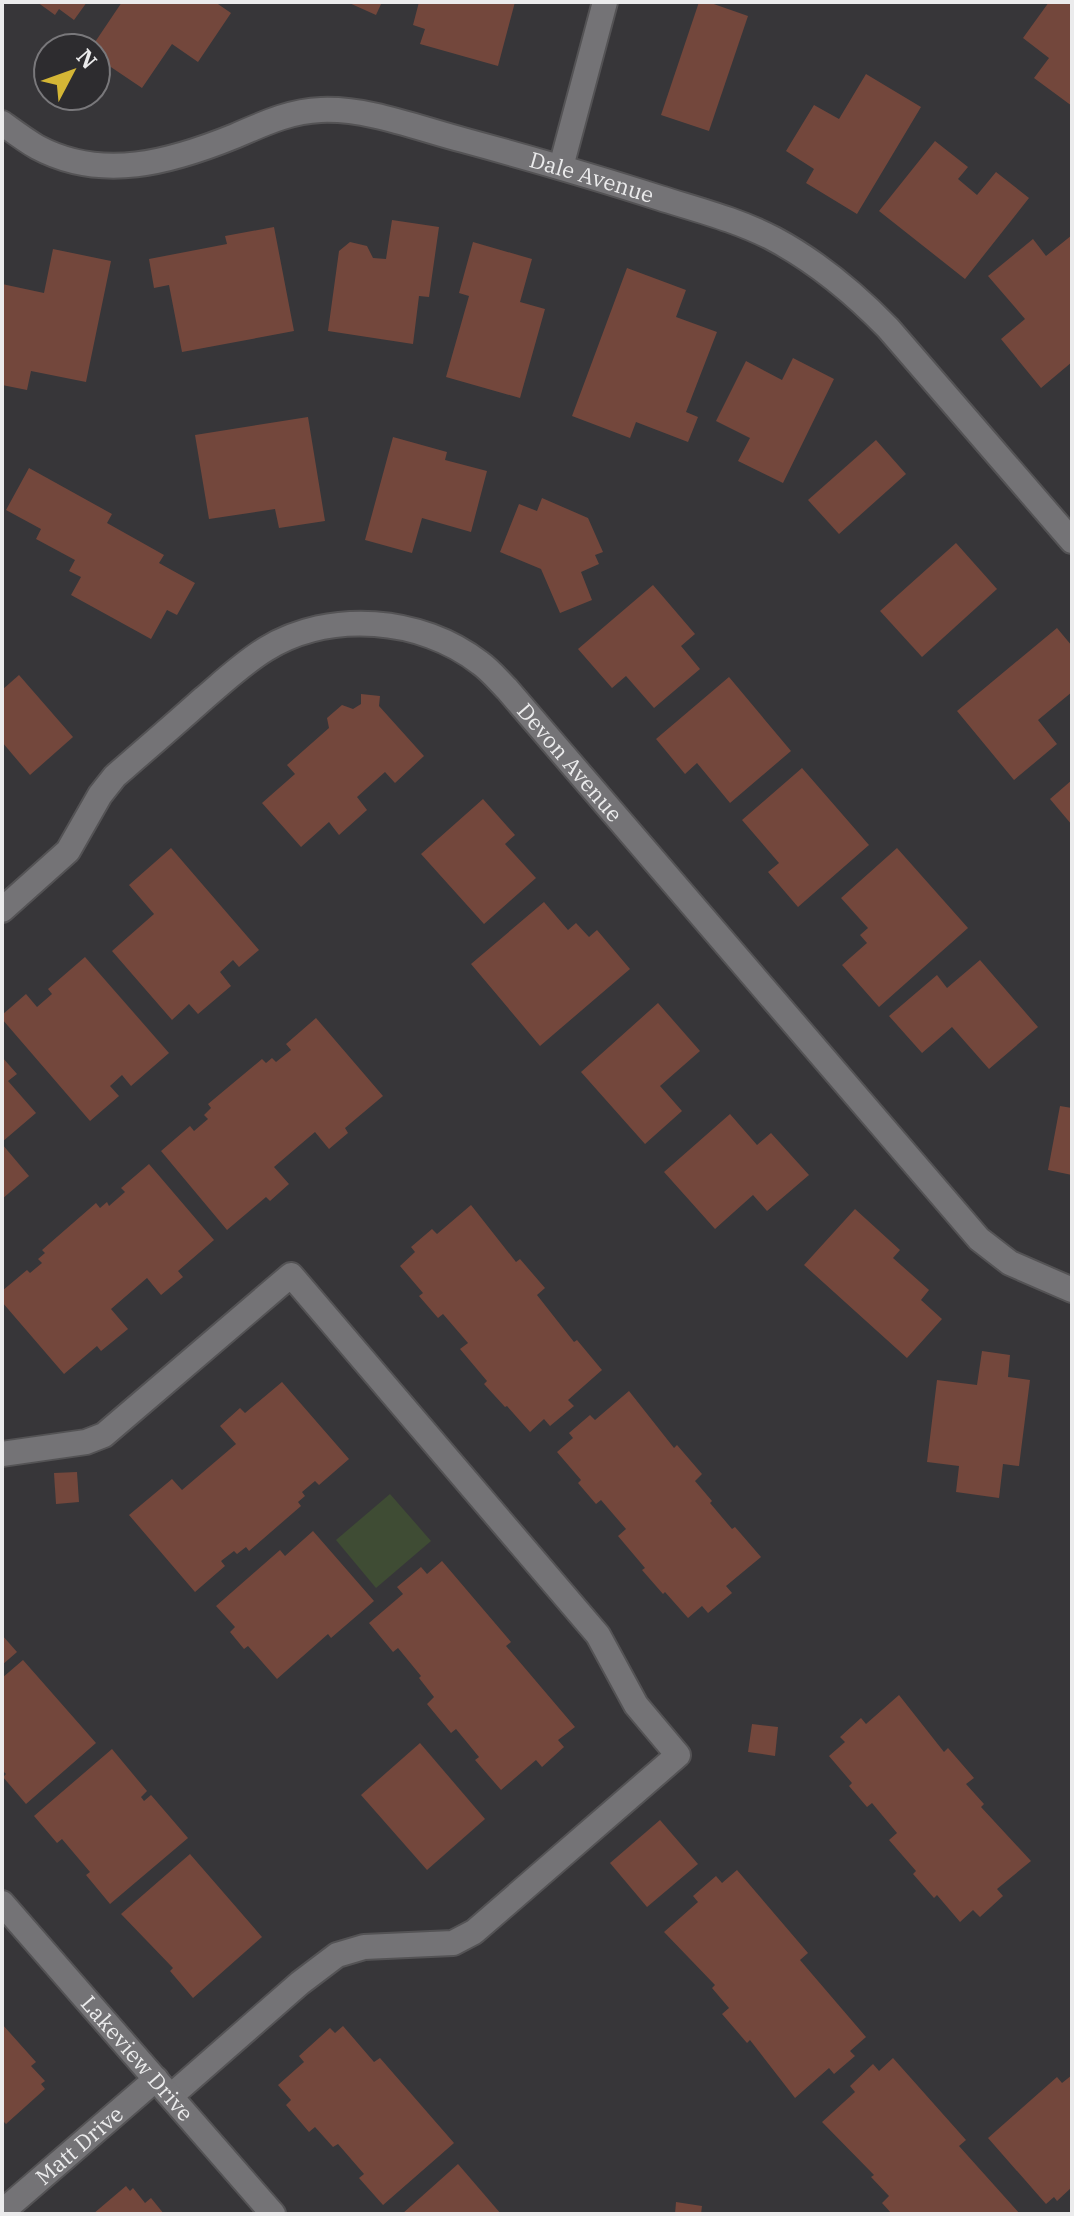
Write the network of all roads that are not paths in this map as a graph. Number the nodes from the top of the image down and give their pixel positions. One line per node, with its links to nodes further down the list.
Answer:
1 (605, 2): 3 (street)
2 (2, 123): 3 (street, Dale Avenue)
3 (561, 167): 4 (street, Dale Avenue)
4 (1072, 541)
5 (2, 910): 6 (street, Devon Avenue)
6 (1072, 1290)
7 (2, 1454): 9 (street, Matt Drive)
8 (2, 1903): 9 (street, Lakeview Drive)
9 (163, 2087): 10 (street, Matt Drive); 11 (street, Lakeview Drive)
10 (2, 2212)
11 (273, 2214)

